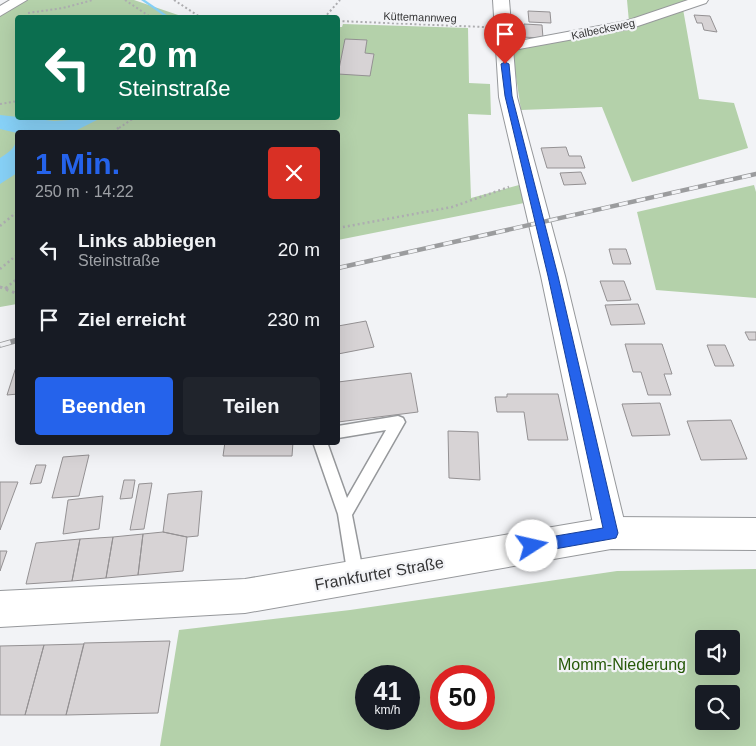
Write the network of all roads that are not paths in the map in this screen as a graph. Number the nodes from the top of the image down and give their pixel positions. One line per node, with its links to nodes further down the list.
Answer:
1 (20, 0): 4 (street)
2 (501, 0): 5 (street)
3 (701, 0): 5 (street, Kalbecksweg)
4 (0, 12)
5 (503, 48): 9 (street)
6 (340, 432): 8 (lane)
7 (321, 445): 8 (lane)
8 (345, 514): 11 (lane)
9 (611, 533): 10 (street, Frankfurter Straße); 11 (street, Frankfurter Straße)
10 (756, 534)
11 (356, 577): 12 (street, Frankfurter Straße)
12 (0, 609)

